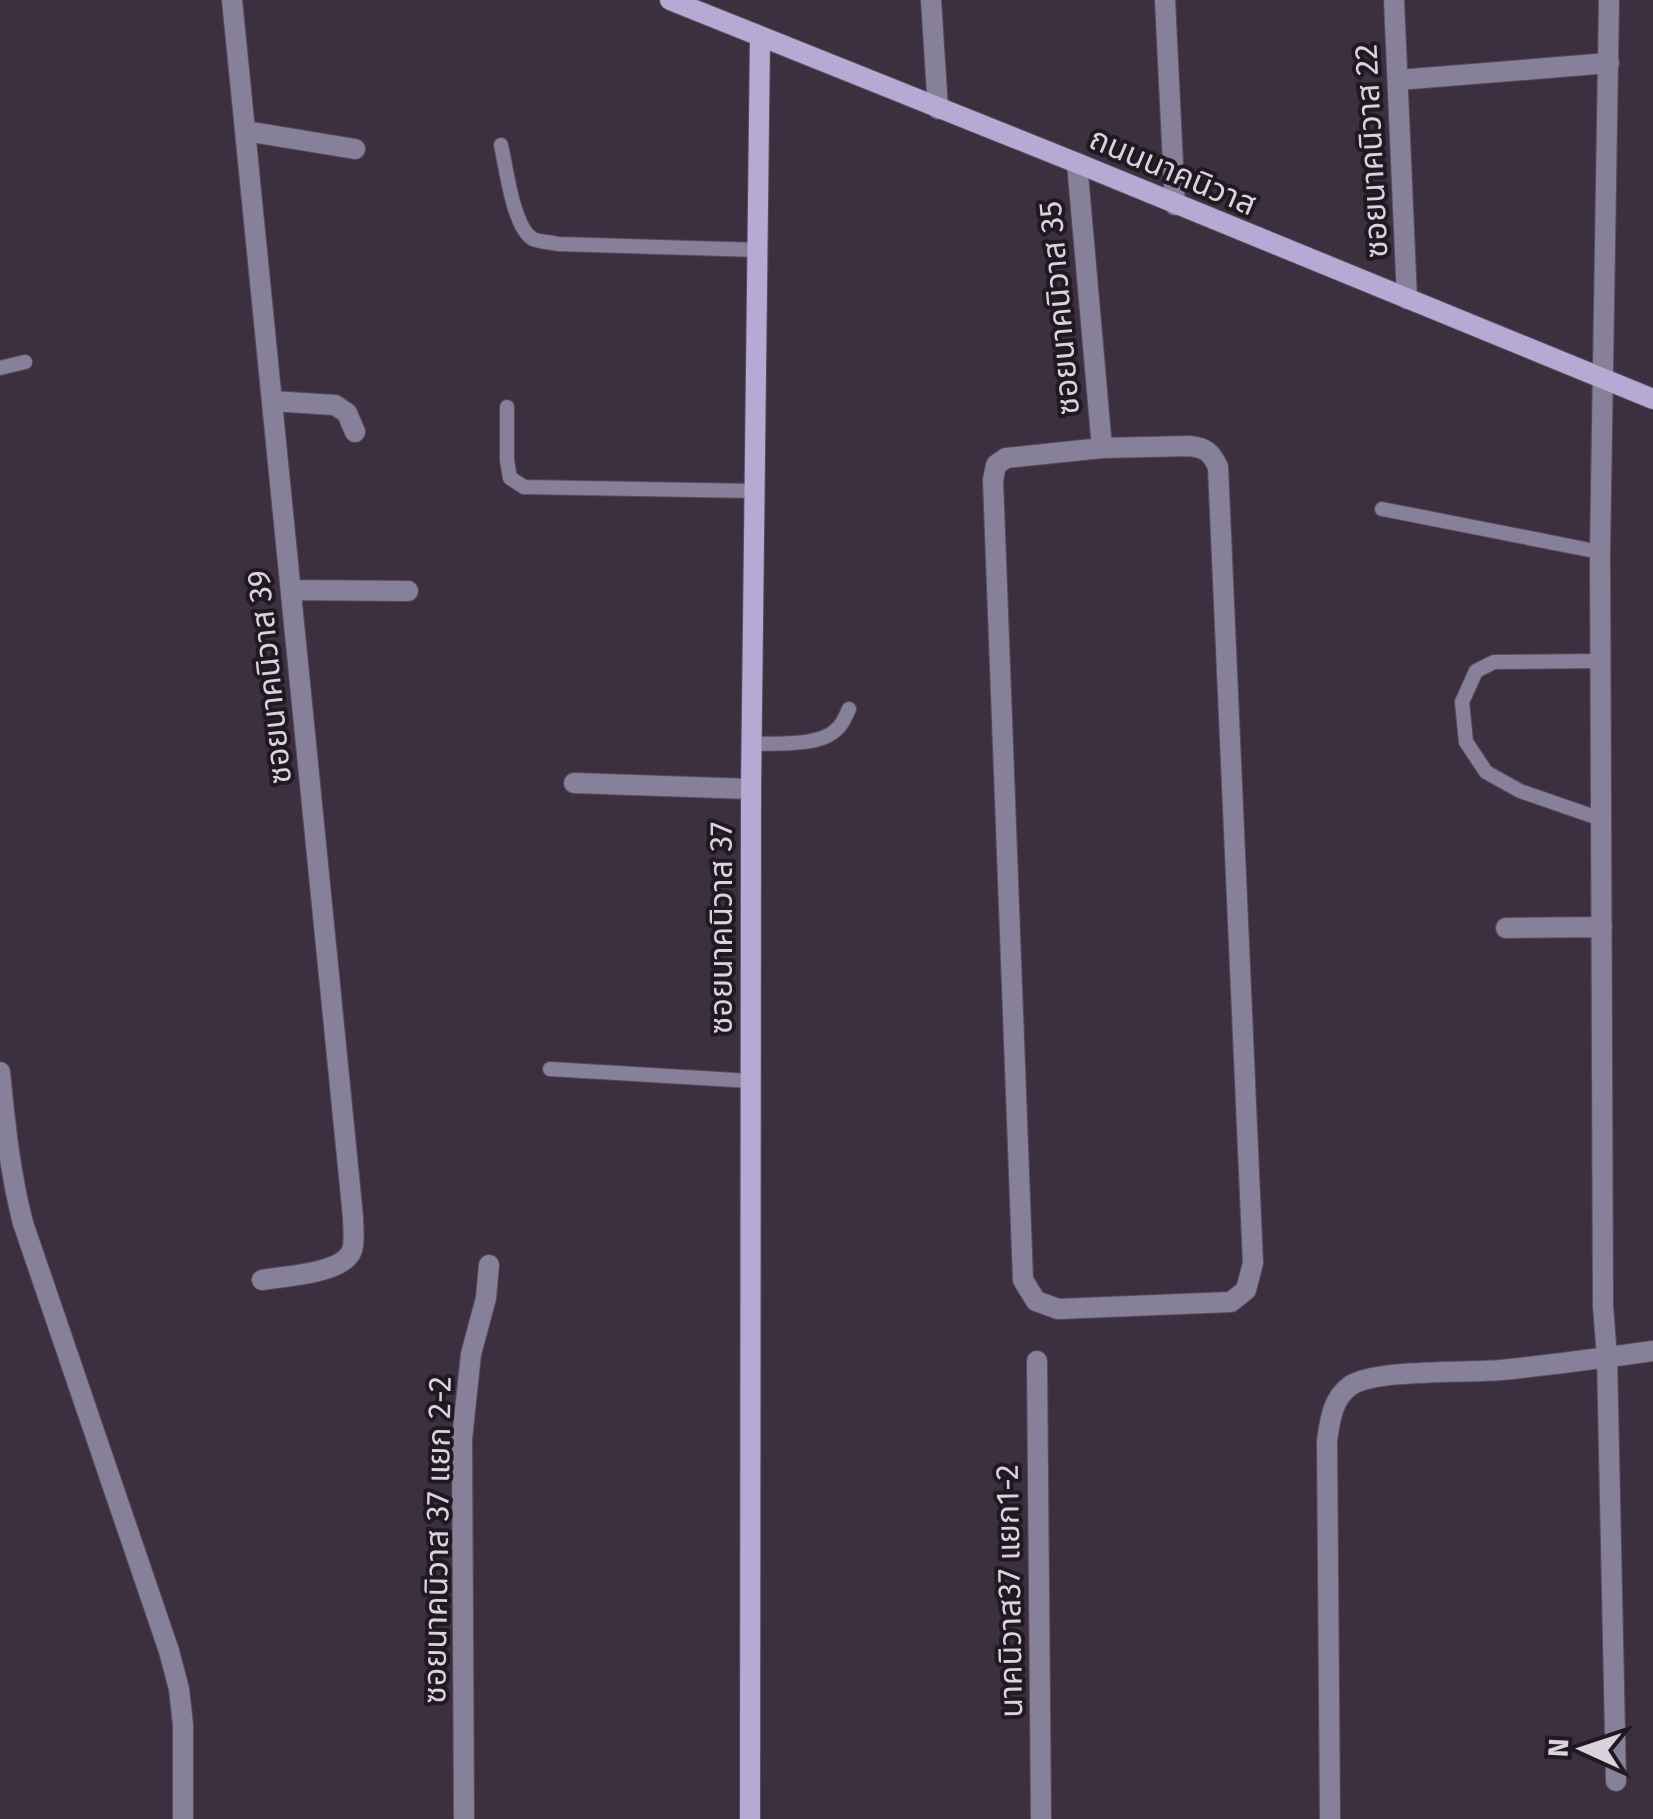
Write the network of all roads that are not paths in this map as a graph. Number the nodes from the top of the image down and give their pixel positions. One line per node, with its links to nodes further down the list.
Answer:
1 (232, 0): 11 (street, ซอยนาคนิวาส 39)
2 (931, 0): 10 (street)
3 (1165, 0): 15 (street)
4 (1394, 0): 9 (street, ซอยนาคนิวาส 22)
5 (1610, 0): 8 (street)
6 (673, 1): 7 (street, ถนนนาคนิวาส)
7 (760, 37): 10 (street, ถนนนาคนิวาส); 16 (street, ซอยนาคนิวาส 37)
8 (1609, 63): 9 (street); 20 (street)
9 (1398, 80): 17 (street, ซอยนาคนิวาส 22)
10 (938, 109): 14 (street, ถนนนาคนิวาส)
11 (245, 130): 13 (street); 22 (street, ซอยนาคนิวาส 39)
12 (501, 144): 16 (lane)
13 (356, 149)
14 (1076, 163): 15 (street, ถนนนาคนิวาส); 25 (street, ซอยนาคนิวาส 35)
15 (1175, 205): 17 (street, ถนนนาคนิวาส)
16 (759, 250): 26 (street, ซอยนาคนิวาส 37)
17 (1407, 299): 20 (street, ถนนนาคนิวาส)
18 (25, 362): 19 (lane)
19 (0, 368)
20 (1604, 379): 21 (street, ถนนนาคนิวาส); 28 (street)
21 (1653, 398)
22 (272, 402): 24 (street); 29 (street, ซอยนาคนิวาส 39)
23 (507, 406): 26 (lane)
24 (355, 432)
25 (1102, 448): 25 (street)
26 (756, 491): 33 (street, ซอยนาคนิวาส 37)
27 (1382, 509): 28 (lane)
28 (1600, 552): 31 (street)
29 (290, 590): 30 (street); 43 (street, ซอยนาคนิวาส 39)
30 (408, 591)
31 (1600, 661): 36 (street); 36 (lane)
32 (849, 708): 33 (lane)
33 (752, 744): 35 (street, ซอยนาคนิวาส 37)
34 (574, 783): 35 (street)
35 (752, 789): 41 (street, ซอยนาคนิวาส 37)
36 (1601, 818): 37 (street)
37 (1602, 927): 38 (street); 45 (street)
38 (1506, 928)
39 (550, 1069): 41 (lane)
40 (0, 1072): 48 (street)
41 (750, 1082): 50 (street, ซอยนาคนิวาส 37)
42 (489, 1265): 49 (street, ซอยนาคนิวาส 37 แยก 2-2)
43 (262, 1280)
44 (1653, 1351): 45 (street)
45 (1608, 1357): 47 (street); 52 (street)
46 (1037, 1362): 51 (street, นาคนิวาส37 แยก1-2)
47 (1616, 1781)
48 (183, 1819)
49 (464, 1819)
50 (750, 1819)
51 (1041, 1819)
52 (1330, 1819)

